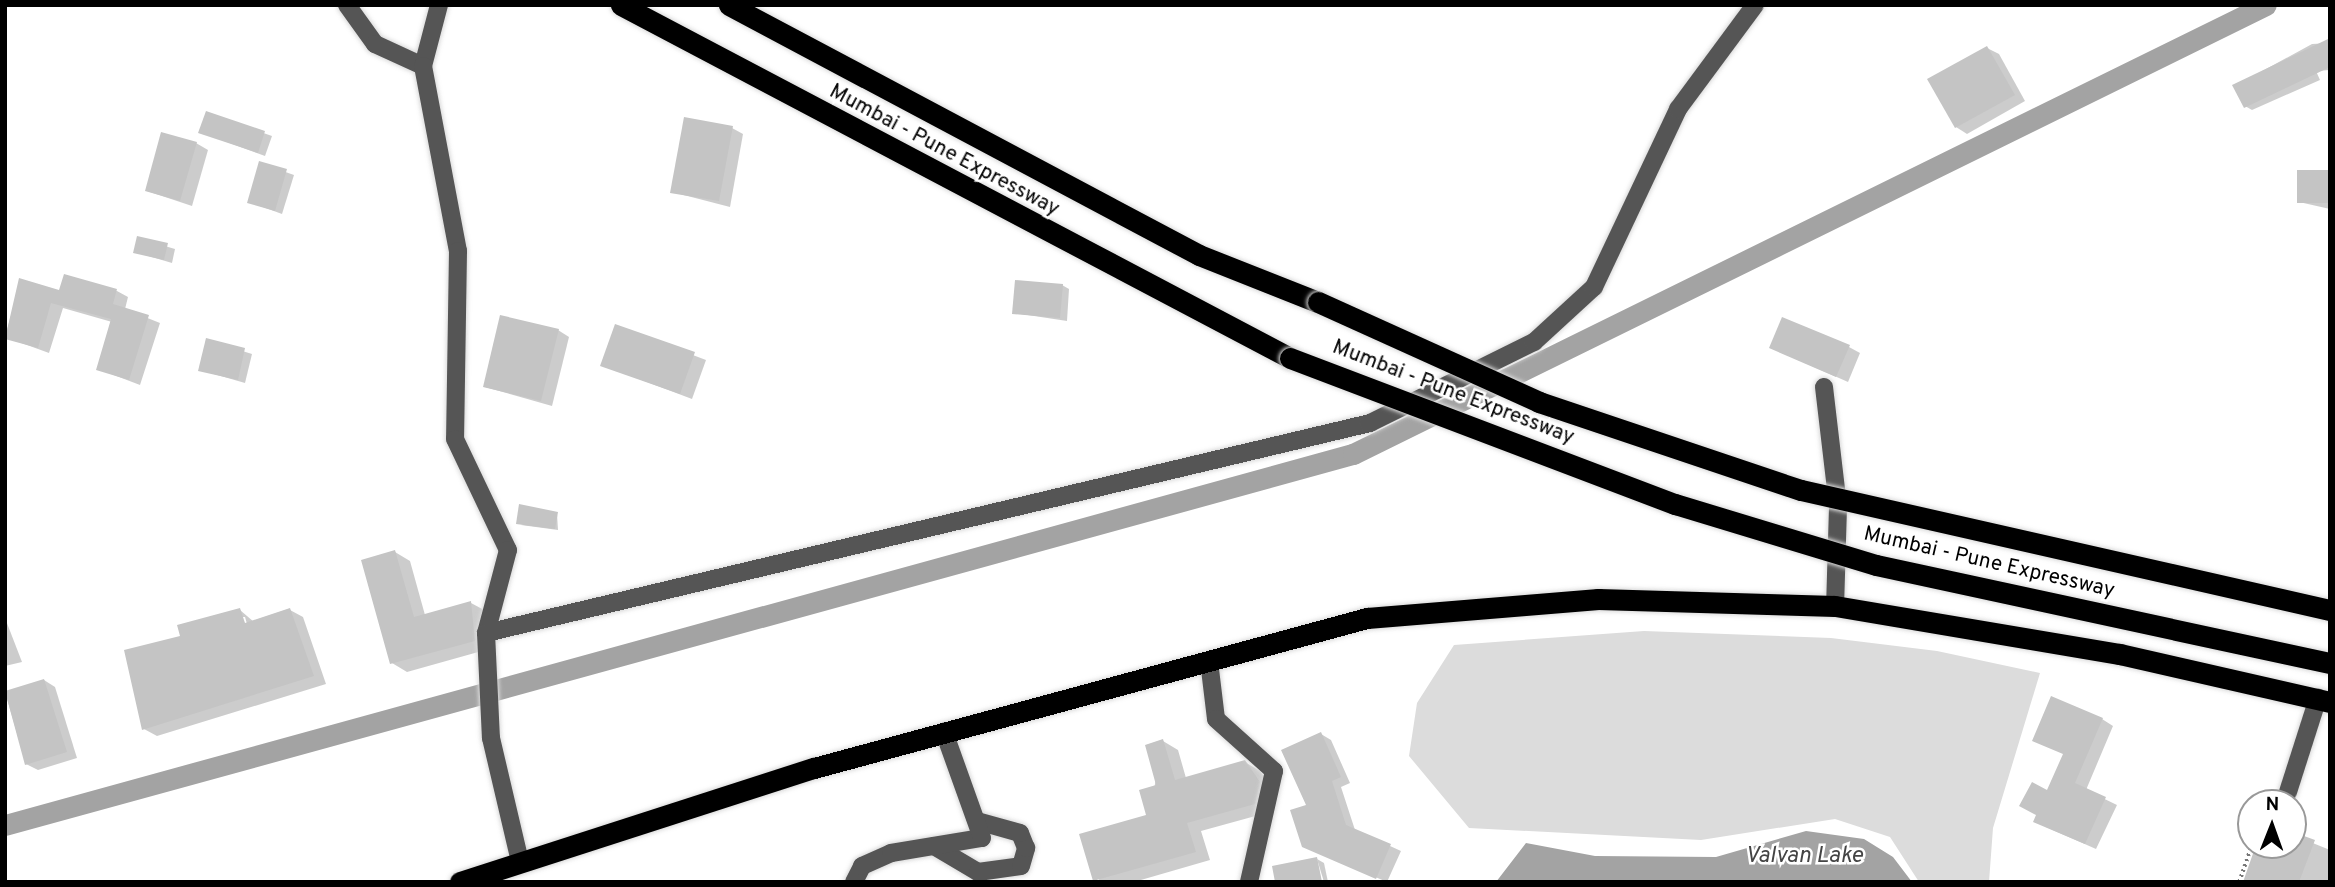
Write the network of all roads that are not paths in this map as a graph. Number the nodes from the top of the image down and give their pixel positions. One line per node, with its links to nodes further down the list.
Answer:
1 (347, 5): 6 (street)
2 (439, 5): 6 (street)
3 (621, 5): 12 (highway, Mumbai - Pune Expressway, bridge)
4 (729, 5): 9 (highway, Mumbai - Pune Expressway, bridge)
5 (1755, 5): 10 (street)
6 (423, 66): 10 (street)
7 (1824, 387): 8 (street)
8 (1835, 606): 11 (highway); 13 (highway)
9 (2330, 610)
10 (486, 633): 18 (street)
11 (1209, 661): 14 (highway); 21 (street)
12 (2330, 663)
13 (2324, 700): 15 (street)
14 (944, 732): 16 (street); 18 (highway)
15 (2289, 789)
16 (976, 821): 17 (street); 17 (street)
17 (934, 846): 20 (street)
18 (520, 862): 19 (highway)
19 (460, 882)
20 (855, 882)
21 (1249, 882)

